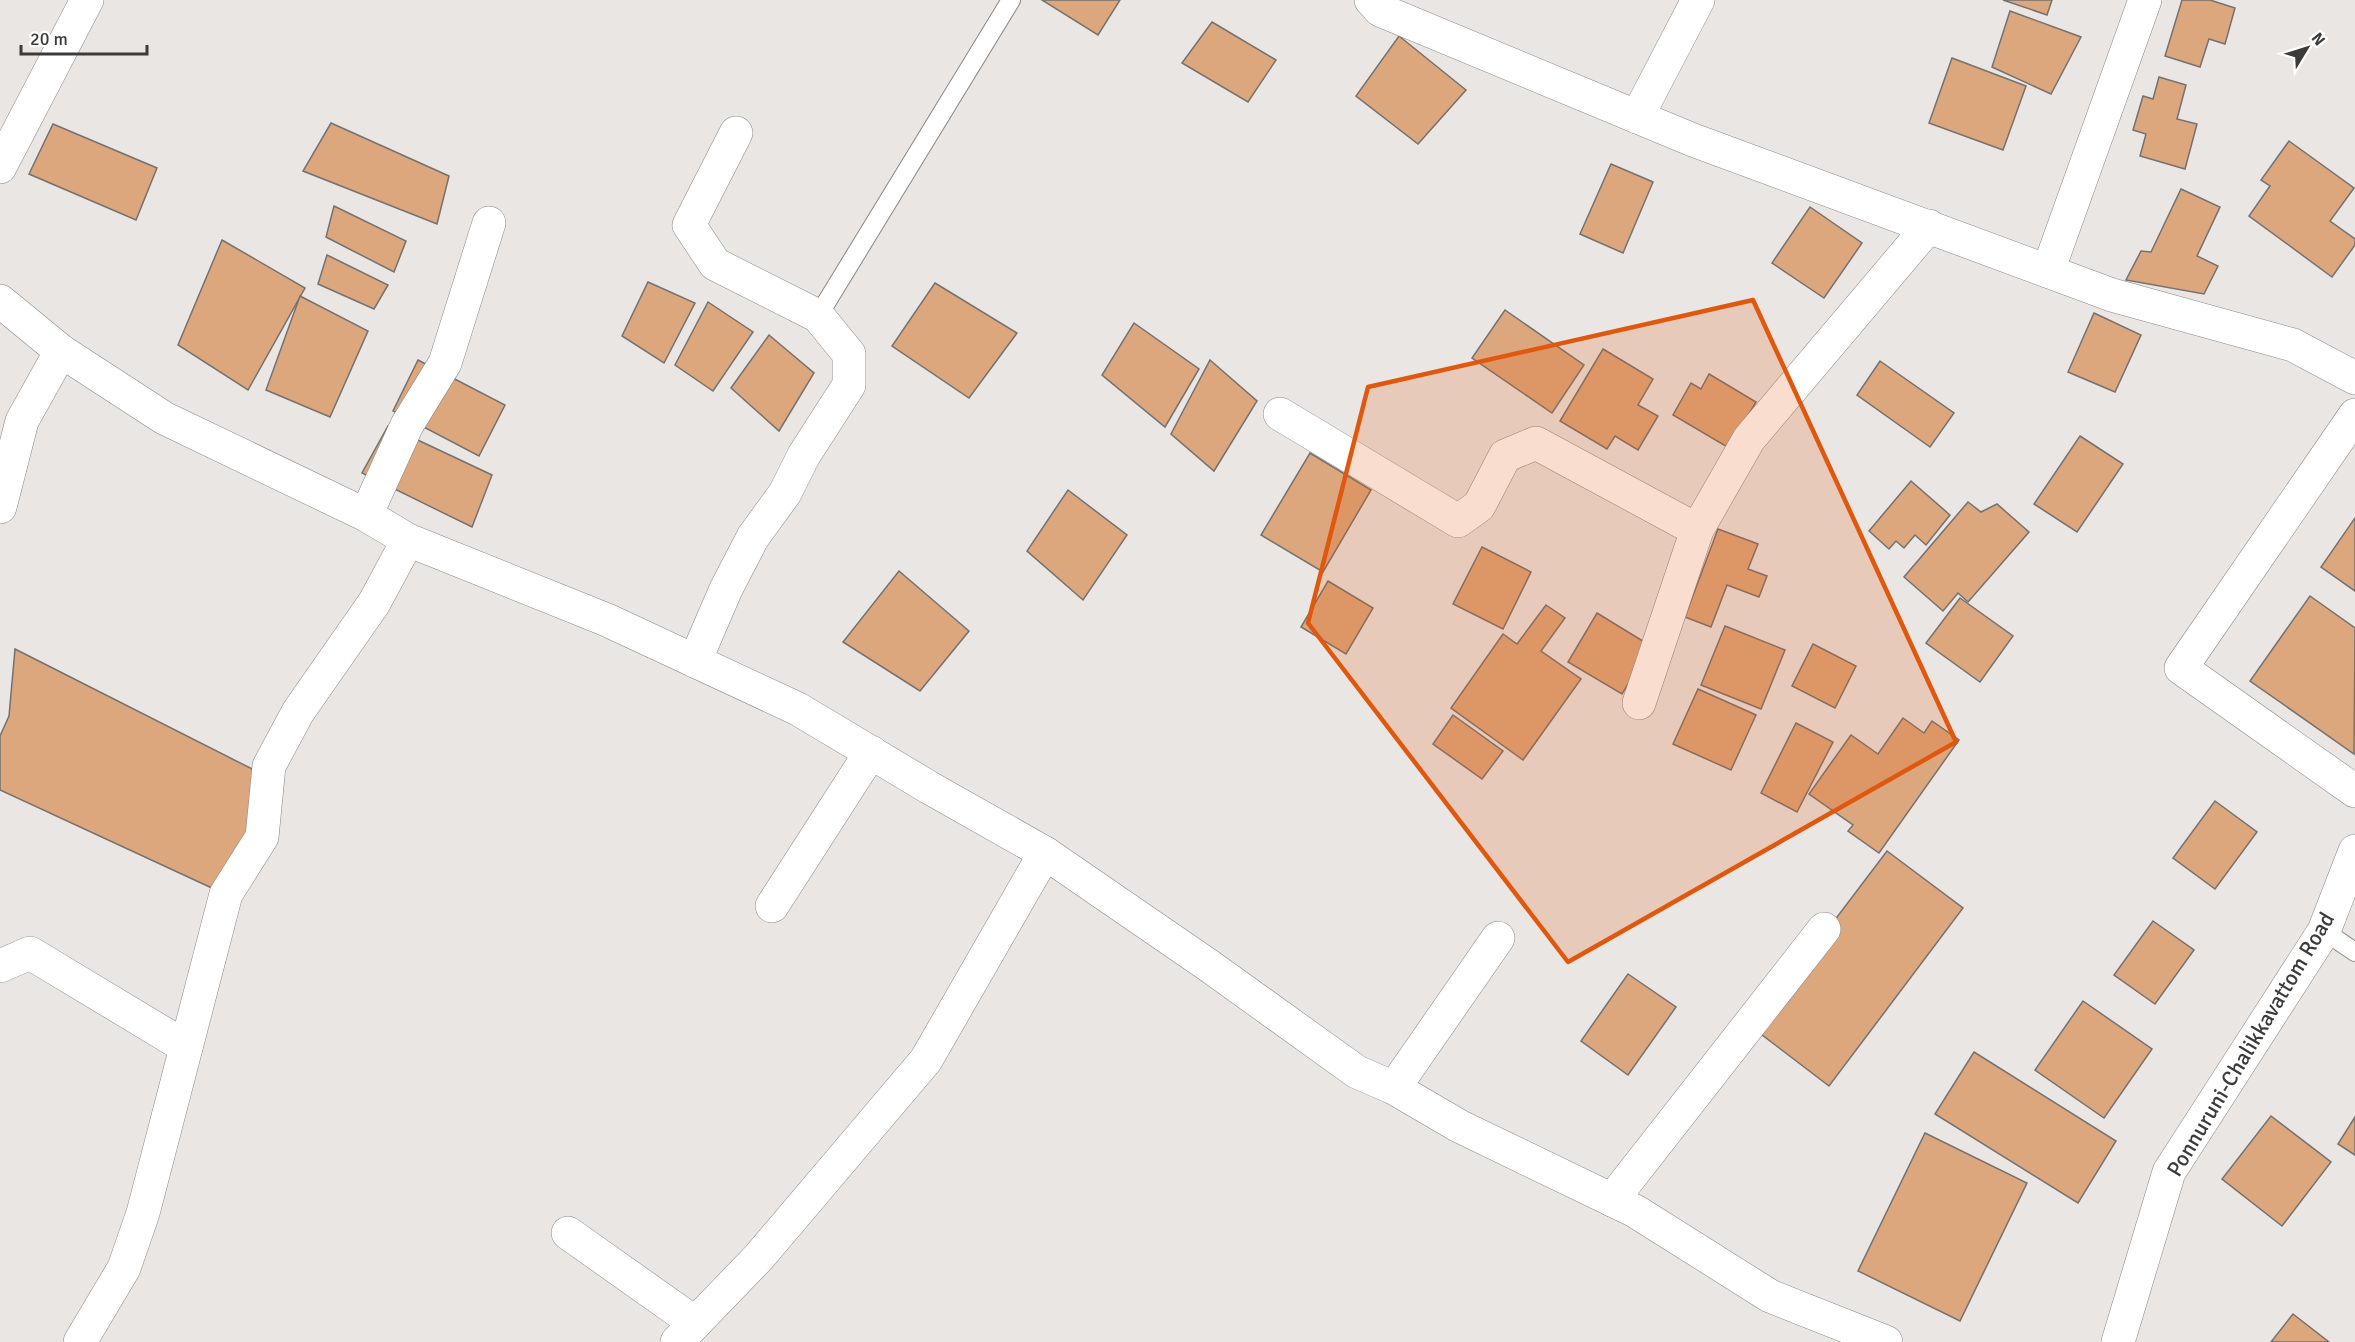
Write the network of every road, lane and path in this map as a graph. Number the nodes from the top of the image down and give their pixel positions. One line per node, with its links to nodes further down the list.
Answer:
1 (87, 0): 8 (street)
2 (1011, 0): 13 (lane)
3 (1371, 0): 6 (street)
4 (1698, 0): 6 (street)
5 (2145, 0): 11 (street)
6 (1637, 117): 10 (street)
7 (736, 133): 13 (street)
8 (0, 167)
9 (489, 223): 19 (street)
10 (1929, 226): 11 (street); 20 (street)
11 (2048, 271): 15 (street)
12 (0, 301): 14 (street)
13 (818, 316): 22 (street)
14 (60, 351): 18 (street); 19 (street)
15 (2355, 378)
16 (1280, 414): 20 (street)
17 (2355, 415): 25 (street)
18 (0, 507)
19 (366, 515): 21 (street)
20 (1697, 530): 23 (street)
21 (408, 540): 22 (street); 34 (street)
22 (695, 661): 24 (street)
23 (1639, 702)
24 (871, 752): 27 (street); 28 (street)
25 (2355, 791)
26 (2355, 851): 30 (street, Ponnuruni-Chalikkavattom Road)
27 (1045, 853): 35 (street); 38 (street)
28 (771, 906)
29 (1824, 929): 36 (street)
30 (2324, 931): 32 (lane); 41 (street, Ponnuruni-Chalikkavattom Road)
31 (1498, 938): 35 (street)
32 (2355, 952)
33 (0, 966): 34 (street)
34 (186, 1047): 39 (street)
35 (1394, 1088): 36 (street)
36 (1612, 1200): 40 (street)
37 (568, 1233): 38 (street)
38 (686, 1333)
39 (80, 1342)
40 (1886, 1342)
41 (2118, 1342)

